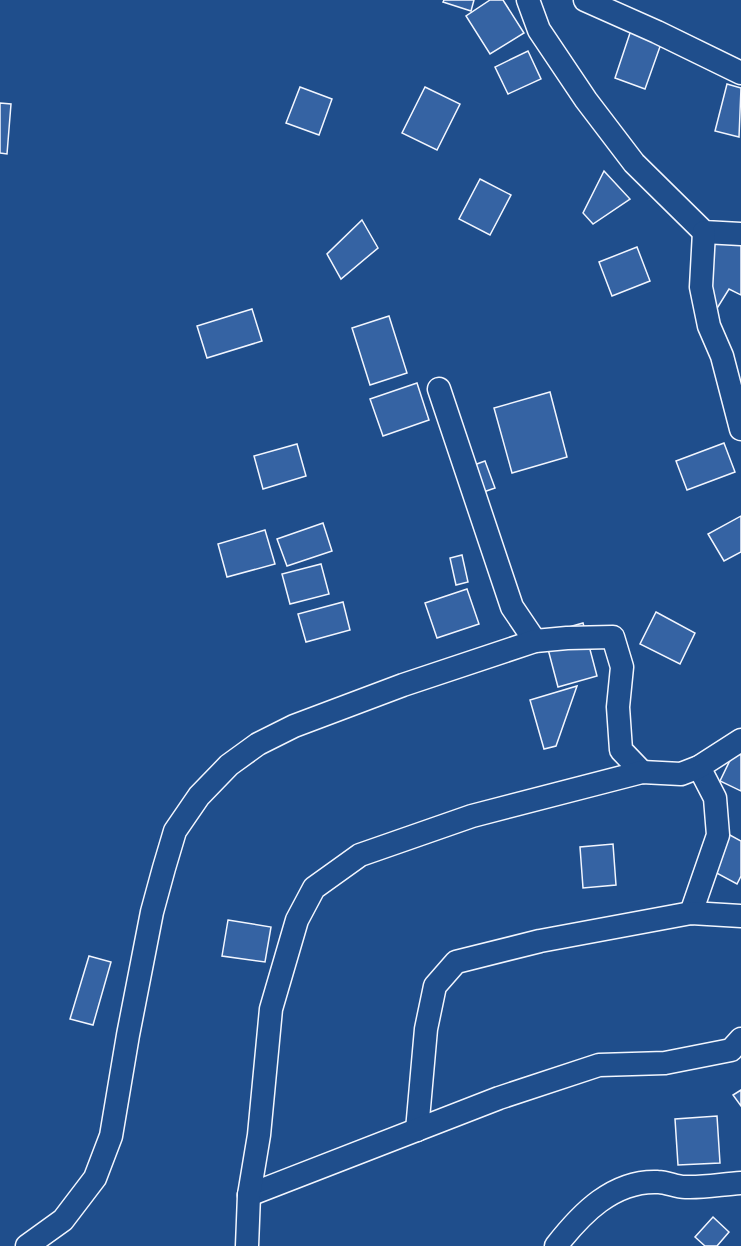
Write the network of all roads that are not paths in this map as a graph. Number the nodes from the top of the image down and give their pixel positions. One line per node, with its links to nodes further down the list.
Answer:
1 (528, 0): 4 (street)
2 (585, 0): 3 (street)
3 (741, 73)
4 (704, 232): 5 (street); 7 (street)
5 (741, 234)
6 (439, 389): 8 (street)
7 (740, 416)
8 (535, 641): 11 (street); 18 (street)
9 (741, 740): 10 (street)
10 (699, 767): 11 (street); 12 (street)
11 (642, 772): 17 (street)
12 (691, 913): 13 (street); 15 (street)
13 (741, 916)
14 (741, 1039): 15 (street)
15 (417, 1130): 17 (street)
16 (741, 1183): 20 (street)
17 (249, 1195): 19 (street)
18 (27, 1246)
19 (247, 1246)
20 (556, 1246)

